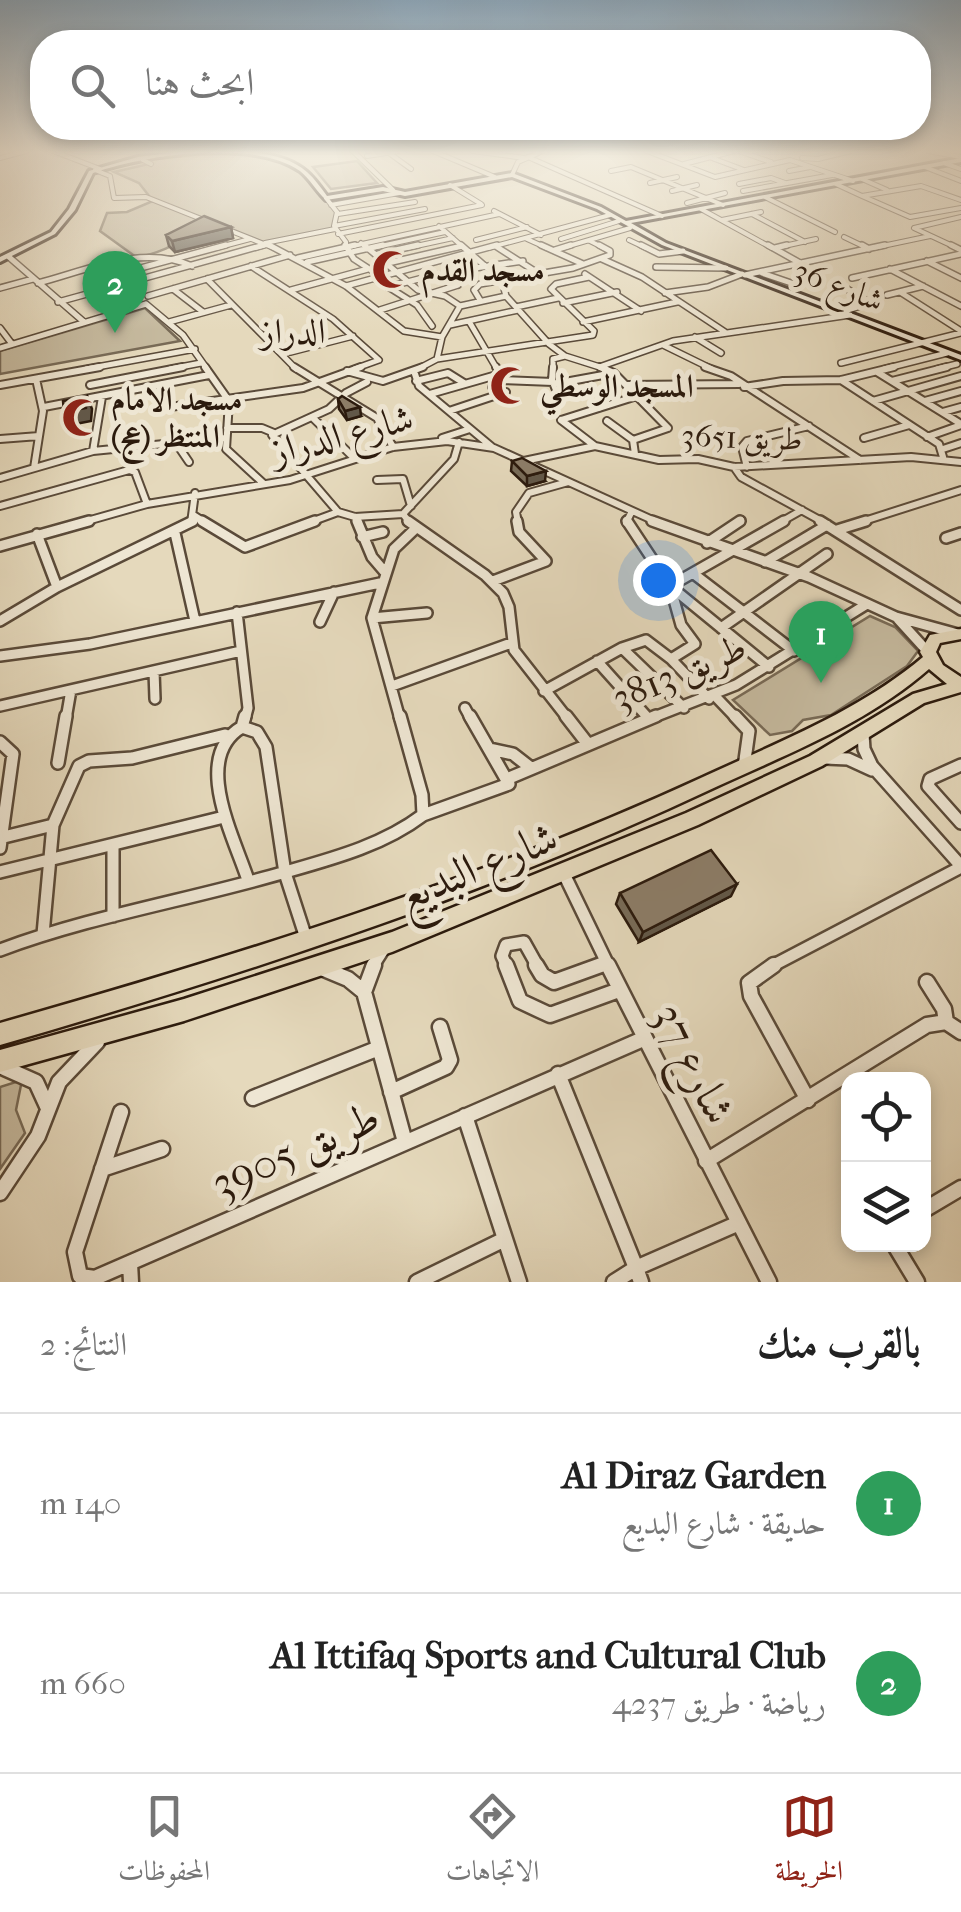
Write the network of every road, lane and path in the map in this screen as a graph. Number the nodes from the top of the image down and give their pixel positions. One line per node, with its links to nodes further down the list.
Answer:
1 (68, 211): 69 (street)
2 (184, 211): 38 (street)
3 (335, 211): 17 (street)
4 (359, 211): 17 (street)
5 (423, 211): 24 (street)
6 (427, 211): 20 (street)
7 (453, 211): 20 (street)
8 (493, 211): 18 (street)
9 (600, 211): 21 (street, شارع 36)
10 (650, 211): 22 (street)
11 (690, 211): 22 (street)
12 (704, 211): 26 (street)
13 (793, 211): 33 (street)
14 (896, 211): 15 (street)
15 (945, 211)
16 (761, 212): 19 (street)
17 (338, 214): 31 (street)
18 (499, 214): 25 (street); 30 (street)
19 (752, 214): 26 (street); 47 (street)
20 (432, 215): 24 (street); 29 (street)
21 (610, 215): 27 (street, شارع 36); 34 (street)
22 (662, 216): 27 (street)
23 (961, 218): 36 (street)
24 (394, 219): 28 (street); 31 (street); 32 (street)
25 (470, 220): 29 (street); 35 (street)
26 (722, 220): 56 (street)
27 (624, 224): 42 (street); 44 (street); 60 (street, شارع 36)
28 (370, 227): 31 (street); 39 (street)
29 (443, 228): 32 (street); 40 (street); 50 (street)
30 (527, 228): 34 (street); 35 (street)
31 (336, 230): 49 (street); 58 (street)
32 (409, 232): 39 (street)
33 (835, 232)
34 (541, 234): 41 (street)
35 (492, 236): 43 (street)
36 (930, 236): 57 (street); 61 (street)
37 (844, 237): 57 (street)
38 (253, 238): 49 (street); 65 (street)
39 (384, 238): 48 (street); 50 (street)
40 (453, 238): 51 (street); 55 (street)
41 (527, 239): 52 (street); 59 (street)
42 (562, 239)
43 (476, 240)
44 (590, 240): 59 (street); 70 (street)
45 (628, 240): 60 (street)
46 (816, 240): 47 (street)
47 (804, 242): 56 (street)
48 (361, 243): 54 (street); 58 (street)
49 (266, 244): 63 (street); 71 (street)
50 (394, 244): 54 (street); 55 (street)
51 (462, 246): 62 (street); 66 (street)
52 (497, 247): 62 (street); 72 (street)
53 (135, 248): 64 (street)
54 (370, 249): 58 (street); 67 (street)
55 (402, 249): 66 (street); 67 (street)
56 (774, 249): 76 (street)
57 (869, 249): 76 (street)
58 (347, 250): 63 (street); 74 (street); 75 (street)
59 (555, 250): 78 (street)
60 (683, 251): 85 (street, شارع 36)
61 (961, 252): 73 (street)
62 (471, 254): 68 (street); 82 (street)
63 (294, 256): 74 (street); 81 (street)
64 (136, 257): 65 (street); 79 (street)
65 (178, 257): 80 (street); 94 (street)
66 (414, 257): 67 (street); 77 (street)
67 (383, 258): 75 (street); 89 (street)
68 (454, 258): 77 (street); 86 (street)
69 (4, 259): 105 (street)
70 (602, 259): 78 (street); 120 (street)
71 (212, 260): 80 (street); 92 (street)
72 (523, 261): 82 (street); 97 (street)
73 (928, 261): 88 (street); 102 (street)
74 (307, 262): 104 (street)
75 (360, 263): 87 (street)
76 (800, 263): 93 (street)
77 (426, 264): 89 (street)
78 (583, 264): 83 (street)
79 (109, 266): 94 (street); 105 (street)
80 (192, 266): 108 (street)
81 (250, 266): 92 (street); 116 (street)
82 (487, 266): 86 (street); 107 (street)
83 (573, 268): 97 (street); 99 (street)
84 (656, 268): 85 (street)
85 (726, 268): 95 (street, شارع 36)
86 (468, 269): 90 (street); 96 (street)
87 (368, 270): 98 (street); 104 (street)
88 (890, 270): 101 (street); 112 (street)
89 (398, 271): 98 (street); 106 (street)
90 (454, 271)
91 (518, 271): 100 (street)
92 (229, 272): 103 (street)
93 (759, 272): 95 (street); 109 (street)
94 (122, 273): 108 (street)
95 (744, 274): 120 (street); 138 (street, شارع 36)
96 (477, 275)
97 (541, 275): 100 (street)
98 (377, 277): 111 (street); 113 (street)
99 (589, 277): 117 (street); 126 (street)
100 (526, 278): 107 (street)
101 (852, 278)
102 (961, 278)
103 (207, 279): 115 (street); 132 (street)
104 (332, 279): 111 (street); 116 (street)
105 (36, 281): 114 (street); 127 (street)
106 (409, 281): 113 (street); 119 (street); 119 (street)
107 (502, 281): 123 (street); 125 (street)
108 (131, 282): 122 (street); 127 (street)
109 (797, 284)
110 (839, 284): 138 (street)
111 (346, 286): 135 (street)
112 (923, 286): 118 (street); 131 (street)
113 (388, 287): 128 (street)
114 (0, 288)
115 (173, 289): 122 (street); 137 (street)
116 (291, 290): 124 (street)
117 (617, 292): 126 (street); 136 (street)
118 (900, 292): 121 (street); 149 (street)
119 (429, 293): 128 (street); 133 (street)
120 (665, 294): 129 (street)
121 (887, 295)
122 (148, 296): 130 (street)
123 (506, 296): 125 (street); 134 (street)
124 (304, 299): 150 (street)
125 (480, 300): 133 (street)
126 (560, 301): 134 (street); 143 (street)
127 (58, 302): 141 (street)
128 (407, 302): 135 (street); 146 (street)
129 (678, 302): 136 (street); 148 (street)
130 (146, 304): 141 (street); 142 (street)
131 (960, 304)
132 (231, 305): 137 (street); 140 (street)
133 (460, 306): 145 (street)
134 (517, 308): 144 (street); 156 (street)
135 (380, 310): 152 (street)
136 (641, 311): 143 (street)
137 (203, 312): 142 (street)
138 (841, 312): 139 (street, شارع 36)
139 (850, 315): 148 (street); 154 (street, شارع 36)
140 (244, 318): 185 (street)
141 (84, 322): 155 (street)
142 (168, 322): 159 (street)
143 (584, 322): 151 (street)
144 (470, 323): 145 (street); 161 (street)
145 (450, 324): 152 (street)
146 (432, 326)
147 (0, 328): 155 (street)
148 (725, 332): 153 (street)
149 (961, 332): 154 (street)
150 (353, 336): 160 (street); 173 (street)
151 (586, 336): 156 (street); 162 (street)
152 (442, 337): 166 (street)
153 (696, 337): 157 (street); 163 (street)
154 (922, 343): 164 (street, شارع 36); 170 (street)
155 (12, 344): 158 (street)
156 (549, 344): 161 (street); 162 (street)
157 (663, 345): 171 (street); 193 (street)
158 (0, 348)
159 (195, 349): 165 (street); 169 (street)
160 (290, 352)
161 (486, 352): 166 (street); 179 (street)
162 (572, 352): 171 (street); 189 (street)
163 (721, 353)
164 (947, 353): 168 (street, شارع 36); 174 (street)
165 (160, 357): 167 (street); 172 (street)
166 (437, 359): 180 (street)
167 (130, 360): 177 (street); 181 (street)
168 (959, 361): 184 (street)
169 (200, 363): 172 (street); 176 (street)
170 (840, 363)
171 (602, 366): 175 (street)
172 (168, 369): 177 (street); 187 (street)
173 (347, 371): 185 (street); 186 (street)
174 (877, 372): 183 (street); 184 (street)
175 (614, 374): 189 (street); 191 (street)
176 (209, 375): 187 (street); 203 (street)
177 (136, 376): 192 (street); 195 (street)
178 (961, 376): 196 (street)
179 (501, 377): 182 (street); 189 (street); 194 (street)
180 (416, 378): 186 (street); 188 (street); 199 (street)
181 (36, 379): 190 (street); 207 (street)
182 (476, 380): 188 (street); 194 (street)
183 (841, 380): 193 (street); 205 (street)
184 (892, 381): 196 (street)
185 (321, 382): 198 (street); 203 (street)
186 (367, 382): 198 (street)
187 (172, 383): 195 (street)
188 (464, 383): 199 (street)
189 (554, 383): 204 (street)
190 (0, 384)
191 (626, 384): 193 (street); 201 (street)
192 (90, 385)
193 (742, 386): 217 (street)
194 (492, 387): 200 (street)
195 (136, 391): 202 (street)
196 (908, 391): 205 (street); 206 (street)
197 (961, 391): 206 (street)
198 (344, 394): 213 (street); 234 (street)
199 (430, 394): 210 (street)
200 (503, 394): 210 (street)
201 (638, 396): 227 (street); 233 (street)
202 (102, 398): 207 (street); 236 (street)
203 (230, 400): 209 (street); 218 (street)
204 (560, 400): 211 (street)
205 (873, 401): 216 (street)
206 (925, 402): 212 (street)
207 (44, 407): 222 (street)
208 (961, 407): 212 (street)
209 (163, 408)
210 (449, 410): 219 (street)
211 (549, 410)
212 (942, 412): 215 (street)
213 (312, 417): 220 (street); 239 (street)
214 (607, 421): 227 (street)
215 (961, 424): 223 (street)
216 (910, 425): 223 (street); 225 (street)
217 (810, 426): 240 (street); 245 (street)
218 (228, 428): 220 (street); 224 (street)
219 (470, 429): 229 (street); 235 (street)
220 (273, 433): 248 (street)
221 (405, 433): 231 (street)
222 (38, 436): 226 (street); 246 (street)
223 (927, 437): 237 (street)
224 (225, 438): 228 (street); 252 (street)
225 (864, 438)
226 (0, 439)
227 (633, 440): 238 (street)
228 (176, 442): 236 (street); 242 (street)
229 (430, 442): 230 (street, شارع الدراز); 231 (street, شارع الدراز)
230 (460, 442): 235 (street, شارع الدراز); 259 (street)
231 (408, 444): 234 (street, شارع الدراز)
232 (961, 444): 237 (street)
233 (596, 446): 238 (street, طريق 3651); 241 (street, طريق 3651)
234 (392, 447): 239 (street, شارع الدراز)
235 (494, 448): 241 (street, شارع الدراز)
236 (93, 451): 246 (street)
237 (943, 453): 240 (street, طريق 3651); 243 (street, طريق 3651)
238 (636, 454): 244 (street, طريق 3651)
239 (351, 459): 247 (street); 248 (street, شارع الدراز)
240 (860, 460): 245 (street, طريق 3651)
241 (523, 461): 251 (street, شارع الدراز)
242 (188, 462)
243 (961, 462)
244 (734, 467): 245 (street, طريق 3651); 260 (street)
245 (747, 467)
246 (34, 468): 249 (street)
247 (358, 470)
248 (306, 474): 252 (street, شارع الدراز); 261 (street)
249 (0, 478)
250 (377, 480): 259 (street)
251 (568, 482): 262 (street, شارع الدراز); 284 (street)
252 (264, 484): 254 (street, شارع الدراز)
253 (961, 490): 255 (street)
254 (194, 493): 257 (street, شارع الدراز); 264 (street)
255 (950, 494): 256 (street); 269 (street)
256 (961, 500)
257 (148, 504): 258 (street); 273 (street, شارع الدراز)
258 (0, 506)
259 (411, 506): 263 (street)
260 (802, 510): 267 (street); 278 (street)
261 (338, 512): 264 (street); 265 (street)
262 (632, 513): 276 (street, شارع الدراز); 286 (street)
263 (403, 514): 265 (street); 268 (street)
264 (195, 516): 272 (street)
265 (356, 517): 274 (street)
266 (740, 520): 276 (street)
267 (827, 525): 269 (street); 280 (street)
268 (416, 528): 281 (street); 284 (street)
269 (837, 530): 290 (street)
270 (383, 532): 274 (street)
271 (961, 532): 275 (street)
272 (174, 533): 287 (street); 297 (street)
273 (37, 534): 277 (street, شارع الدراز); 287 (street)
274 (362, 537): 281 (street)
275 (946, 538)
276 (707, 543): 278 (street, شارع الدراز)
277 (0, 546)
278 (734, 552): 280 (street, شارع الدراز); 282 (street)
279 (828, 554): 283 (street)
280 (764, 562): 283 (street, شارع الدراز)
281 (384, 571): 285 (street)
282 (694, 574): 286 (street); 292 (street)
283 (800, 574): 289 (street, شارع الدراز); 292 (street)
284 (492, 581): 301 (street)
285 (380, 582): 288 (street); 295 (street)
286 (670, 586): 299 (street); 307 (street)
287 (57, 587): 296 (street)
288 (334, 592): 291 (street); 298 (street)
289 (867, 604): 294 (street, شارع الدراز); 304 (street, طريق 3813)
290 (961, 610)
291 (237, 612): 297 (street); 303 (street)
292 (744, 612): 299 (street); 304 (street)
293 (427, 614): 295 (street)
294 (896, 617): 300 (street, شارع الدراز); 306 (street, شارع الدراز)
295 (372, 618): 311 (street)
296 (0, 620)
297 (195, 620): 305 (street)
298 (320, 622)
299 (721, 628): 309 (street)
300 (961, 634): 306 (main road, شارع البديع)
301 (511, 643): 311 (street); 314 (street)
302 (622, 648): 307 (street); 308 (street); 319 (street)
303 (241, 651): 310 (street); 321 (street)
304 (794, 651): 309 (street, طريق 3813)
305 (0, 656)
306 (929, 656): 312 (main road); 330 (main road, شارع البديع)
307 (671, 658): 315 (street)
308 (596, 661): 314 (street); 320 (street)
309 (769, 667): 315 (street, طريق 3813)
310 (154, 671): 313 (street); 316 (street)
311 (392, 686): 334 (street)
312 (961, 686): 322 (main road, شارع البديع)
313 (71, 690): 317 (street); 328 (street)
314 (544, 691): 325 (street)
315 (712, 697): 319 (street, طريق 3813); 330 (street)
316 (154, 699)
317 (0, 706)
318 (466, 708): 326 (street)
319 (684, 708): 320 (street, طريق 3813)
320 (649, 720): 325 (street, طريق 3813)
321 (242, 727): 323 (street); 344 (street)
322 (862, 734): 327 (main road, شارع البديع); 332 (street)
323 (225, 736): 335 (street); 337 (street)
324 (0, 742): 338 (street)
325 (586, 743): 331 (street, طريق 3813)
326 (490, 749): 331 (street); 333 (street)
327 (816, 761): 332 (street); 345 (main road, شارع البديع)
328 (58, 763)
329 (961, 766): 336 (street)
330 (744, 767): 349 (main road, شارع البديع)
331 (532, 768): 333 (street, طريق 3813)
332 (879, 775): 342 (street)
333 (508, 779): 334 (street)
334 (423, 815): 344 (street)
335 (224, 818): 339 (street); 346 (street)
336 (961, 823)
337 (53, 826): 338 (street); 341 (street)
338 (0, 838): 340 (street)
339 (113, 846): 341 (street); 347 (street)
340 (0, 848)
341 (49, 860): 343 (street); 348 (street)
342 (961, 866): 368 (street)
343 (0, 872)
344 (285, 873): 346 (street); 349 (street)
345 (564, 874): 350 (main road, شارع البديع); 352 (street, شارع 37)
346 (248, 880): 347 (street)
347 (113, 916): 348 (street)
348 (42, 934): 351 (street)
349 (307, 940): 361 (main road, شارع البديع)
350 (392, 942): 353 (main road, شارع البديع); 356 (street)
351 (0, 950)
352 (606, 963): 355 (street, شارع 37); 355 (street)
353 (319, 968): 356 (street); 359 (main road, شارع البديع)
354 (927, 982): 357 (street)
355 (619, 990): 362 (street, شارع 37)
356 (364, 992): 363 (street)
357 (946, 1022): 360 (street); 368 (street)
358 (440, 1027): 366 (street)
359 (109, 1031): 364 (main road, شارع البديع); 369 (street)
360 (961, 1032)
361 (0, 1034)
362 (642, 1039): 365 (street, طريق 3905); 374 (street, شارع 37)
363 (379, 1048): 366 (street); 367 (street)
364 (0, 1064): 369 (street)
365 (558, 1074): 371 (street, طريق 3905); 383 (street)
366 (391, 1092): 372 (street)
367 (254, 1098)
368 (808, 1100): 374 (street)
369 (47, 1109): 377 (street)
370 (121, 1112): 375 (street, طريق 3905)
371 (464, 1116): 372 (street, طريق 3905); 380 (street)
372 (405, 1142): 382 (street, طريق 3905)
373 (162, 1149): 375 (street, طريق 3905)
374 (706, 1161): 379 (street, شارع 37)
375 (102, 1170): 382 (street, طريق 3905)
376 (961, 1188): 378 (street)
377 (0, 1193)
378 (931, 1206)
379 (738, 1223): 383 (street); 388 (street, شارع 37)
380 (505, 1240): 385 (street); 386 (street)
381 (899, 1252): 389 (street)
382 (130, 1263): 384 (street)
383 (639, 1275): 387 (street)
384 (131, 1282)
385 (417, 1282)
386 (519, 1282)
387 (614, 1282)
388 (769, 1282)
389 (917, 1282)

